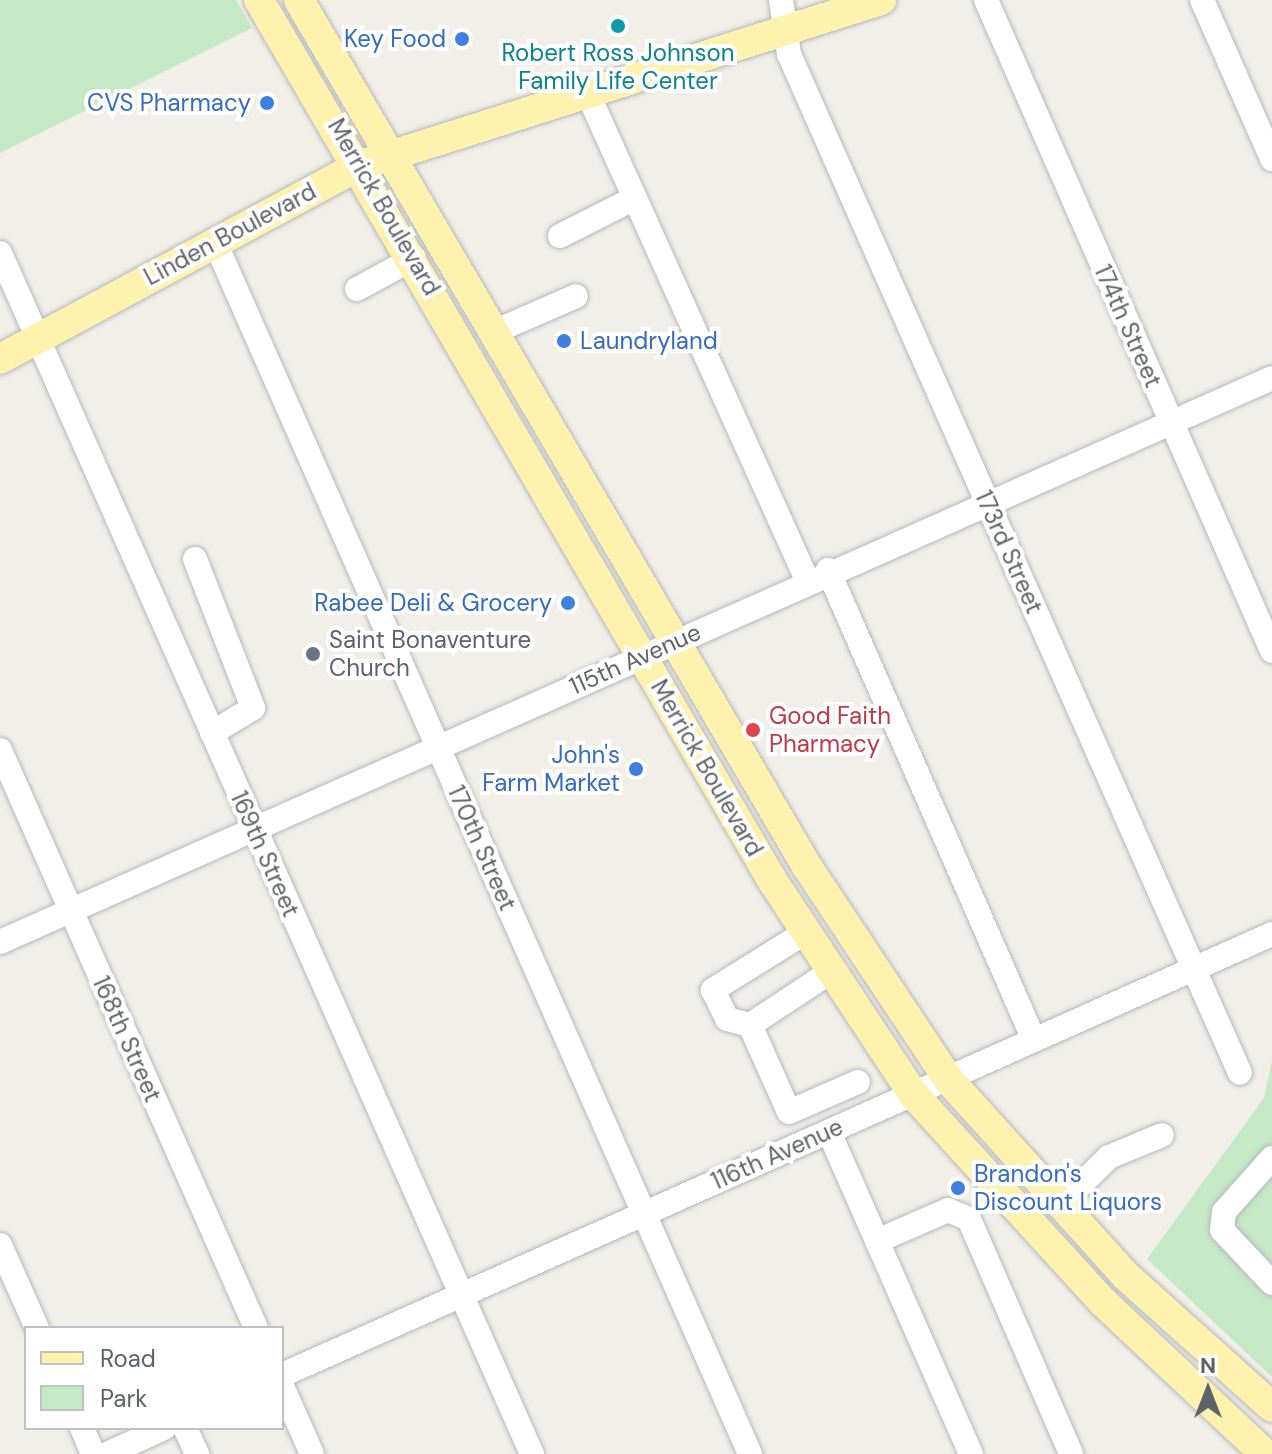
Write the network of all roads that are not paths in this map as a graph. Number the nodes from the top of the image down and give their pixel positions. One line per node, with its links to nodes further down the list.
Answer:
1 (259, 0): 10 (main road, Merrick Boulevard)
2 (299, 0): 8 (main road, Merrick Boulevard)
3 (881, 0): 6 (main road, Linden Boulevard)
4 (986, 0): 22 (street, 174th Street)
5 (1202, 0): 9 (street)
6 (784, 14): 7 (main road, Linden Boulevard); 23 (street, 173rd Street)
7 (588, 94): 8 (main road, Linden Boulevard); 11 (street)
8 (393, 154): 10 (main road, Linden Boulevard); 18 (main road, Merrick Boulevard)
9 (1272, 159)
10 (361, 165): 13 (main road, Linden Boulevard); 15 (main road, Merrick Boulevard)
11 (635, 198): 12 (street); 25 (street)
12 (560, 236)
13 (215, 242): 19 (main road, Linden Boulevard); 30 (street, 170th Street)
14 (0, 253): 19 (street, 169th Street)
15 (414, 258): 16 (street); 28 (main road, Merrick Boulevard)
16 (357, 289)
17 (576, 296): 18 (street)
18 (496, 331): 26 (main road, Merrick Boulevard)
19 (39, 338): 20 (main road, Linden Boulevard); 29 (street, 169th Street)
20 (0, 359)
21 (1272, 378): 22 (street, 115th Avenue)
22 (1170, 422): 23 (street, 115th Avenue); 27 (street, 174th Street)
23 (987, 503): 25 (street, 115th Avenue); 39 (street, 173rd Street)
24 (195, 559): 29 (street)
25 (818, 575): 26 (street, 115th Avenue); 42 (street)
26 (675, 641): 28 (street, 115th Avenue); 33 (main road, Merrick Boulevard)
27 (1272, 651)
28 (641, 656): 30 (street, 115th Avenue); 34 (main road, Merrick Boulevard)
29 (212, 733): 32 (street, 169th Street)
30 (438, 748): 32 (street, 115th Avenue); 51 (street, 170th Street)
31 (0, 750): 35 (street, 168th Street)
32 (254, 829): 35 (street, 115th Avenue); 55 (street, 169th Street)
33 (810, 871): 34 (main road); 44 (main road, Merrick Boulevard)
34 (781, 893): 36 (main road, Merrick Boulevard)
35 (70, 911): 38 (street, 115th Avenue); 57 (street, 168th Street)
36 (806, 932): 40 (main road, Merrick Boulevard); 41 (street)
37 (1272, 934): 39 (street, 116th Avenue)
38 (0, 942)
39 (1194, 969): 42 (street, 116th Avenue); 43 (street, 173rd Street)
40 (832, 971): 41 (street); 46 (main road, Merrick Boulevard)
41 (750, 1025): 45 (street)
42 (1034, 1040): 44 (street, 116th Avenue)
43 (1240, 1073)
44 (948, 1079): 46 (street, 116th Avenue); 50 (main road, Merrick Boulevard)
45 (858, 1082)
46 (913, 1094): 47 (street, 116th Avenue); 72 (main road, Merrick Boulevard)
47 (829, 1132): 51 (street, 116th Avenue); 52 (street)
48 (1162, 1135): 50 (street)
49 (1272, 1158): 54 (street)
50 (1061, 1204): 60 (main road, Merrick Boulevard)
51 (642, 1214): 55 (street, 116th Avenue); 69 (street, 170th Street)
52 (877, 1241): 70 (street); 71 (street)
53 (0, 1245): 56 (street)
54 (1272, 1283)
55 (461, 1295): 58 (street, 116th Avenue); 68 (street, 169th Street)
56 (36, 1326)
57 (255, 1326)
58 (284, 1374)
59 (284, 1391): 67 (street)
60 (1272, 1407)
61 (83, 1430): 64 (street)
62 (160, 1430): 65 (street)
63 (186, 1430): 66 (street)
64 (93, 1454)
65 (107, 1454)
66 (197, 1454)
67 (312, 1454)
68 (532, 1454)
69 (750, 1454)
70 (971, 1454)
71 (1071, 1454)
72 (1265, 1454)

